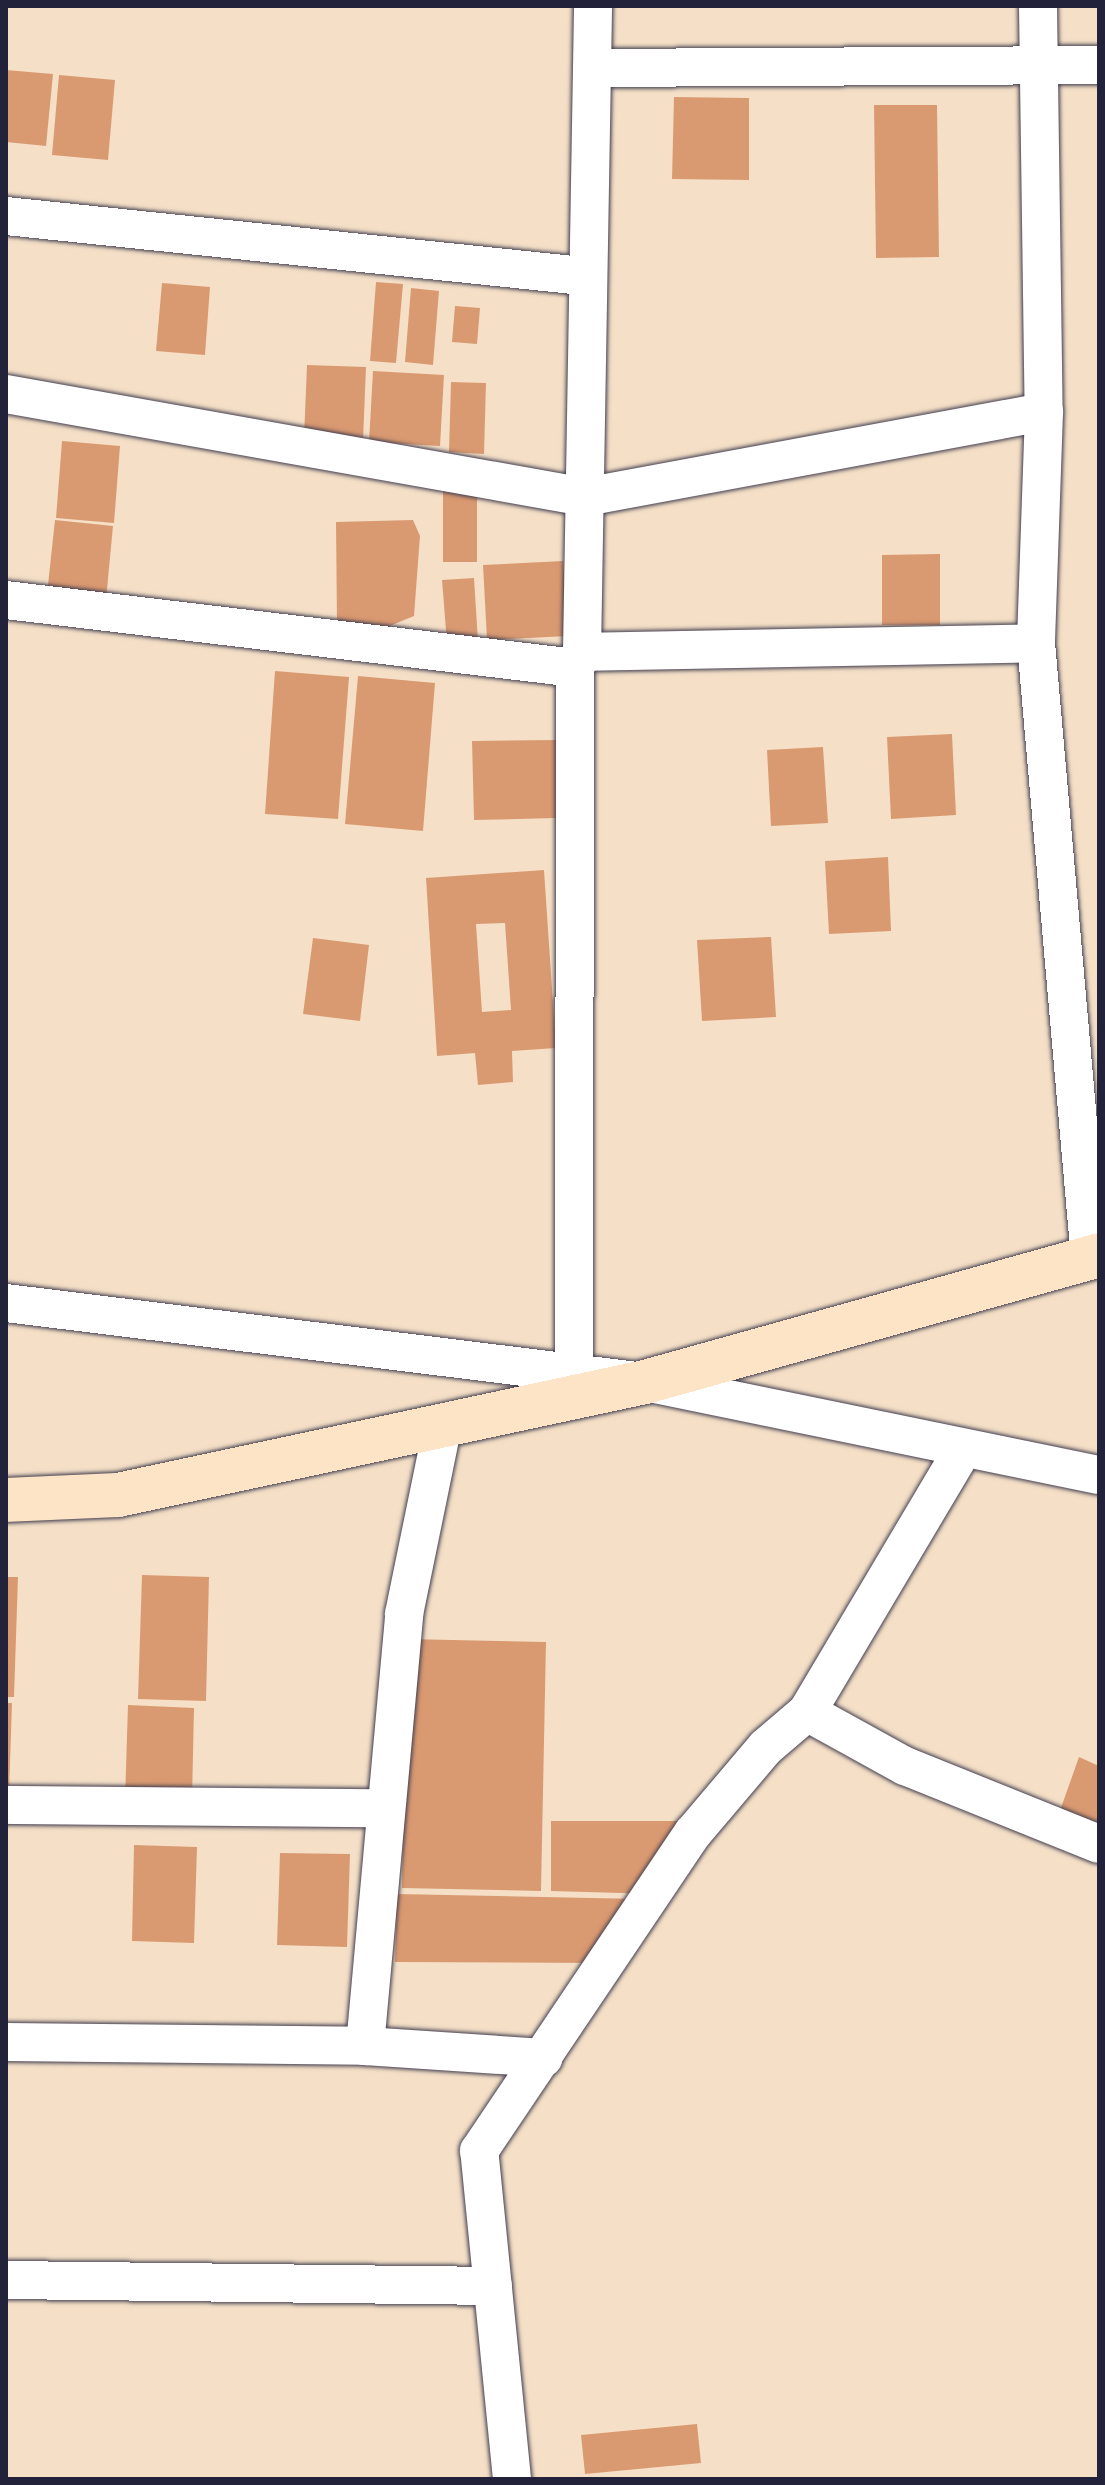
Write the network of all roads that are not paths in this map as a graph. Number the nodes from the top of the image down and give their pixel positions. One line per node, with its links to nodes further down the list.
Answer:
1 (593, 6): 5 (street)
2 (1038, 6): 3 (street)
3 (1039, 64): 4 (street); 5 (street); 9 (street)
4 (1099, 65)
5 (592, 68): 7 (street)
6 (6, 216): 7 (street)
7 (583, 276): 10 (street)
8 (6, 394): 10 (street)
9 (1044, 412): 10 (street); 12 (street)
10 (585, 497): 13 (street)
11 (6, 600): 13 (street)
12 (1036, 643): 13 (street); 14 (street)
13 (578, 660): 16 (street)
14 (1095, 1257): 17 (main road)
15 (6, 1303): 16 (street)
16 (574, 1375): 17 (street)
17 (645, 1382): 18 (main road); 19 (street)
18 (443, 1424): 21 (main road); 24 (street)
19 (963, 1449): 20 (street); 22 (street)
20 (1099, 1475)
21 (6, 1500)
22 (807, 1712): 25 (street); 28 (street)
23 (6, 1805): 24 (street)
24 (383, 1808): 27 (street)
25 (1099, 1844)
26 (6, 2042): 27 (street)
27 (365, 2046): 28 (street)
28 (544, 2058): 30 (street)
29 (6, 2280): 30 (street)
30 (493, 2286): 31 (street)
31 (512, 2479)

